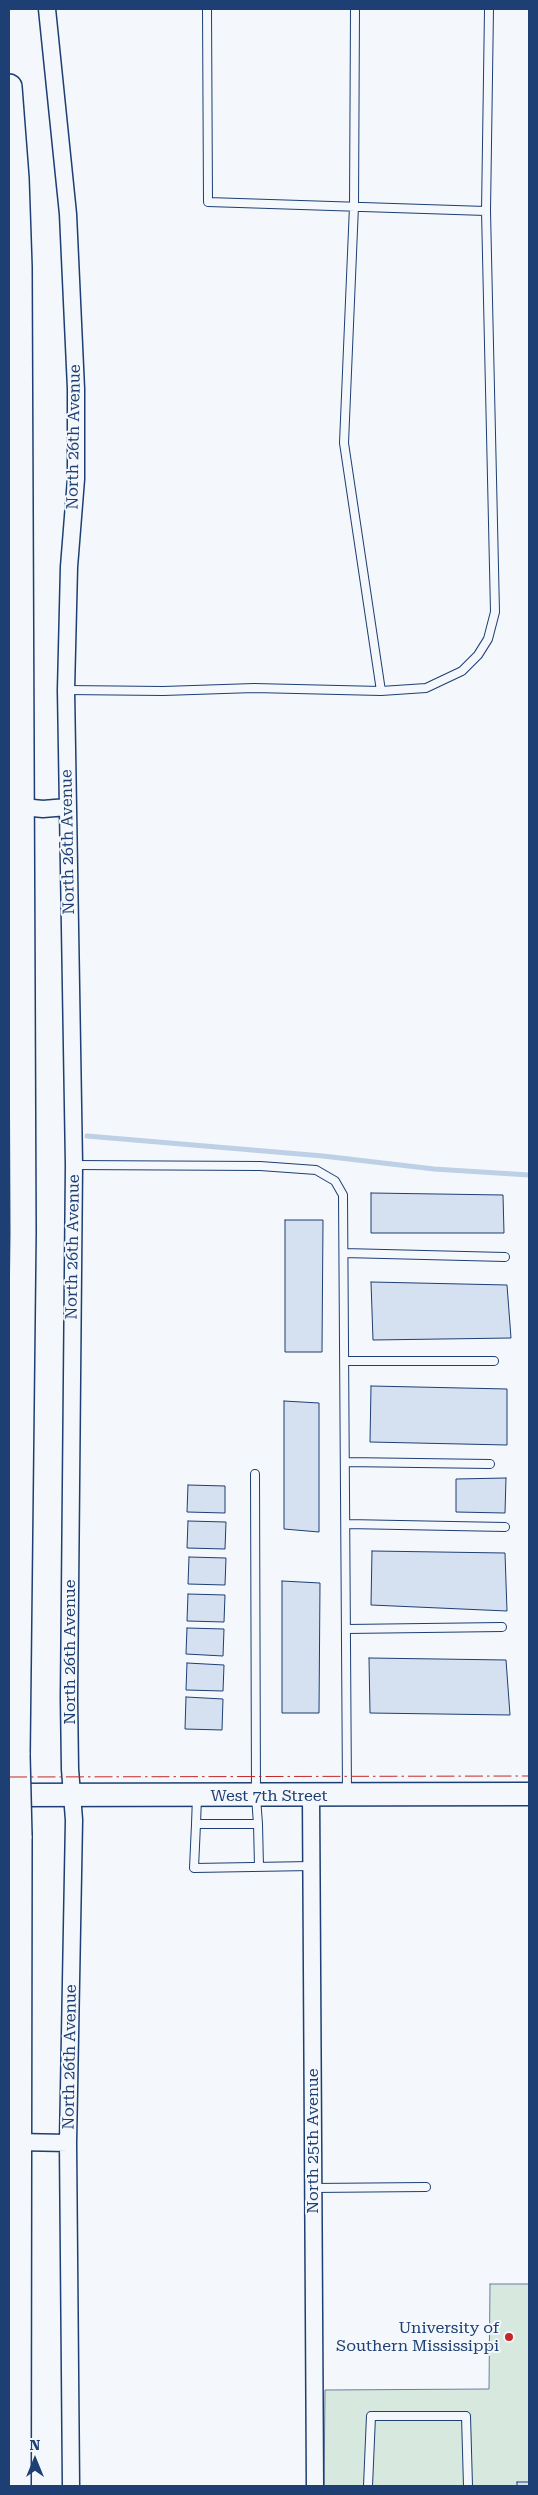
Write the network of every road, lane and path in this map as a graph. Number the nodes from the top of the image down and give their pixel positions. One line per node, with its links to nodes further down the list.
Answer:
1 (47, 9): 8 (street, North 26th Avenue)
2 (207, 9): 6 (lane)
3 (355, 9): 6 (lane)
4 (489, 9): 7 (lane)
5 (9, 87): 10 (main road)
6 (354, 206): 7 (lane); 9 (lane)
7 (486, 211): 9 (lane)
8 (66, 690): 9 (lane); 11 (street, North 26th Avenue)
9 (381, 691)
10 (14, 806): 11 (street); 35 (main road, bridge)
11 (67, 807): 12 (street, North 26th Avenue)
12 (74, 1165): 13 (lane); 25 (street, North 26th Avenue)
13 (344, 1253): 14 (lane); 15 (lane)
14 (505, 1257)
15 (345, 1361): 16 (lane); 17 (lane)
16 (494, 1361)
17 (346, 1462): 18 (lane); 20 (lane)
18 (490, 1464)
19 (255, 1474): 30 (lane)
20 (347, 1524): 21 (lane); 23 (lane)
21 (506, 1527)
22 (502, 1627): 23 (lane)
23 (347, 1629): 27 (lane)
24 (529, 1794): 27 (main road, West 7th Street)
25 (72, 1795): 28 (main road, West 7th Street); 29 (main road, West 7th Street); 36 (street, North 26th Avenue)
26 (311, 1795): 27 (main road, West 7th Street); 30 (main road, West 7th Street); 33 (street, North 25th Avenue)
27 (347, 1795)
28 (9, 1796)
29 (197, 1796): 30 (main road, West 7th Street); 31 (lane)
30 (256, 1796): 32 (lane)
31 (196, 1824): 32 (lane); 34 (lane)
32 (258, 1824): 34 (lane)
33 (311, 1866): 34 (lane); 38 (street, North 25th Avenue)
34 (259, 1867)
35 (17, 2142): 36 (street); 39 (main road)
36 (68, 2143): 40 (street, North 26th Avenue)
37 (426, 2187): 38 (lane)
38 (313, 2188): 41 (street, North 25th Avenue)
39 (18, 2486)
40 (71, 2486)
41 (315, 2486)
42 (368, 2486): 43 (lane)
43 (468, 2486)

